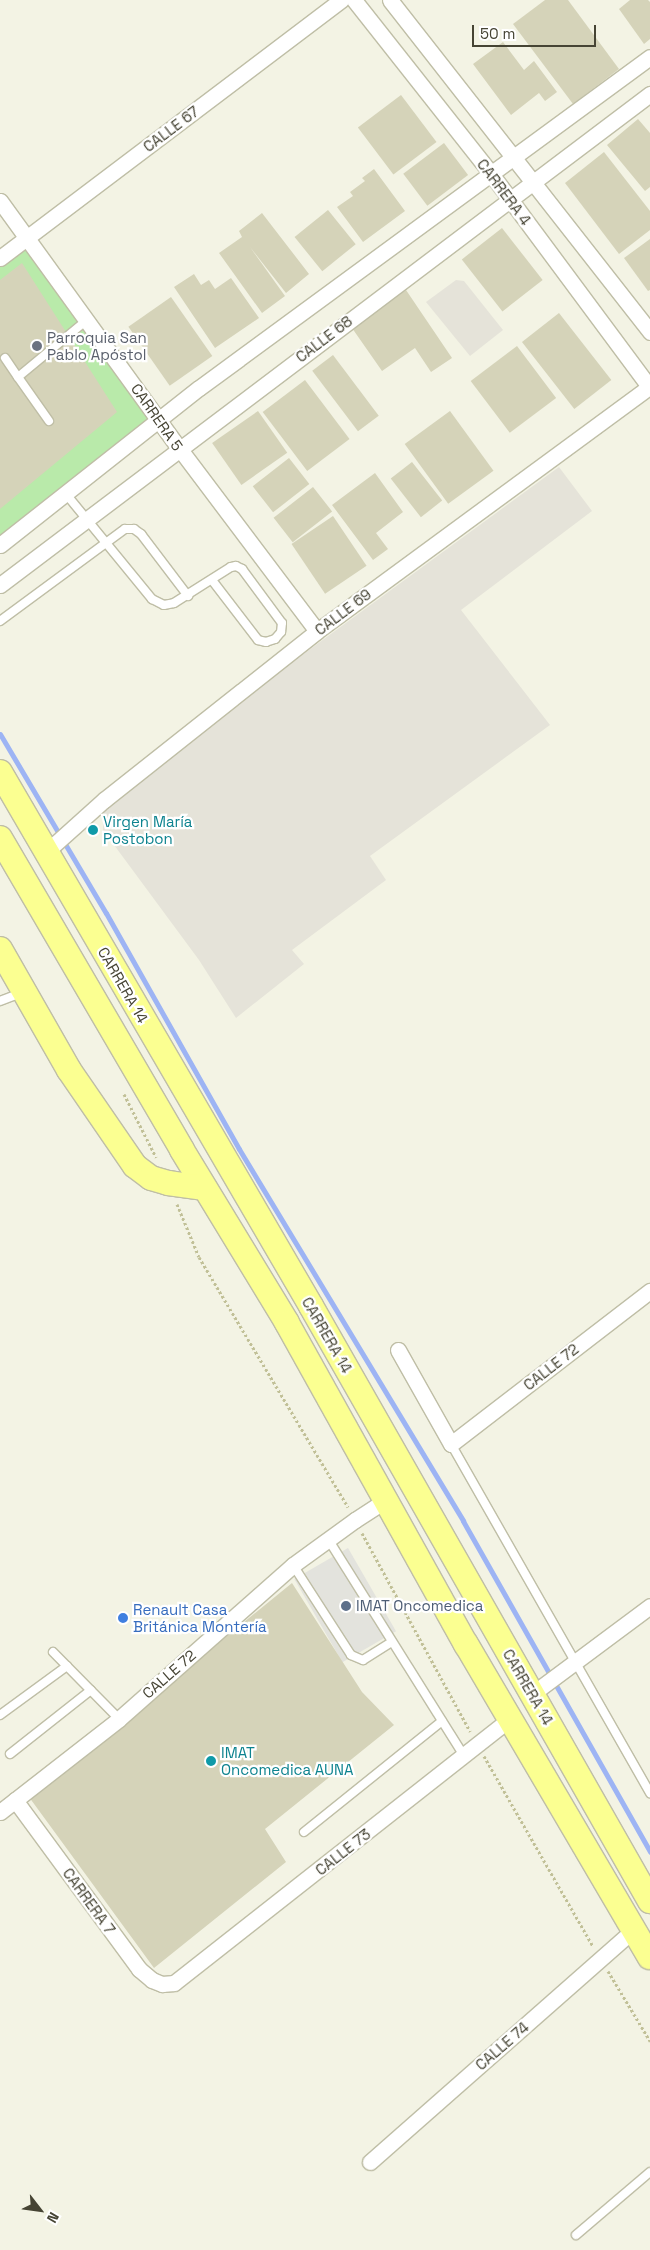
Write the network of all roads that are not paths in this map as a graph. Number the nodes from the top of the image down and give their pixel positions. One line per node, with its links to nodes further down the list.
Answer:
1 (341, 0): 11 (street, CALLE 67)
2 (354, 0): 7 (street, CARRERA 4)
3 (390, 0): 6 (street, CARRERA 4)
4 (650, 57): 6 (street)
5 (650, 94): 8 (street, CALLE 68)
6 (514, 158): 7 (street); 8 (street, CARRERA 4)
7 (492, 175): 9 (street, CARRERA 4); 18 (street)
8 (534, 182): 9 (street, CALLE 68); 14 (street, CARRERA 4)
9 (510, 199): 17 (street, CARRERA 4); 20 (street, CALLE 68)
10 (0, 201): 11 (street, CARRERA 5)
11 (28, 237): 12 (street, CALLE 67); 13 (street, CARRERA 5)
12 (0, 258)
13 (87, 320): 16 (lane); 18 (street, CARRERA 5)
14 (650, 332)
15 (4, 358): 16 (lane)
16 (18, 377): 19 (lane)
17 (650, 387): 29 (street, CALLE 69)
18 (160, 419): 20 (street, CARRERA 5); 21 (street)
19 (49, 421)
20 (179, 448): 22 (street, CALLE 68); 29 (street, CARRERA 5)
21 (66, 494): 22 (lane); 24 (street)
22 (86, 518): 23 (lane); 26 (street, CALLE 68)
23 (106, 542): 27 (lane); 27 (lane); 28 (lane)
24 (0, 545)
25 (212, 580): 25 (lane); 27 (lane)
26 (0, 585)
27 (188, 596)
28 (0, 621)
29 (316, 631): 32 (street, CALLE 69)
30 (0, 772): 32 (main road, CARRERA 14)
31 (0, 838): 36 (main road, CARRERA 14)
32 (53, 846): 49 (main road, CARRERA 14)
33 (0, 949): 34 (main road)
34 (25, 991): 35 (lane); 36 (main road)
35 (0, 1001)
36 (205, 1188): 40 (main road, CARRERA 14)
37 (650, 1291): 39 (street, CALLE 72)
38 (398, 1350): 39 (street)
39 (451, 1444): 47 (lane)
40 (386, 1500): 41 (street, CALLE 72); 52 (main road, CARRERA 14)
41 (328, 1539): 42 (street, CALLE 72); 44 (lane)
42 (292, 1565): 44 (lane); 51 (street, CALLE 72)
43 (650, 1606): 47 (street)
44 (392, 1642): 53 (lane)
45 (53, 1652): 46 (lane)
46 (67, 1666): 48 (lane); 50 (lane)
47 (570, 1666): 49 (street); 56 (lane)
48 (91, 1690): 51 (lane); 54 (lane)
49 (537, 1690): 60 (main road, CARRERA 14)
50 (0, 1715)
51 (119, 1719): 57 (street, CALLE 72)
52 (510, 1719): 55 (street, CALLE 73); 61 (main road, CARRERA 14)
53 (442, 1721): 55 (lane); 59 (lane)
54 (10, 1754)
55 (464, 1756): 63 (street, CALLE 73)
56 (650, 1793)
57 (15, 1800): 58 (street, CALLE 72); 63 (street, CARRERA 7)
58 (0, 1812)
59 (304, 1832)
60 (650, 1901)
61 (634, 1929): 62 (main road, CARRERA 14); 64 (street, CALLE 74)
62 (650, 1957)
63 (174, 1983)
64 (370, 2162)
65 (650, 2172): 66 (lane)
66 (576, 2235)

